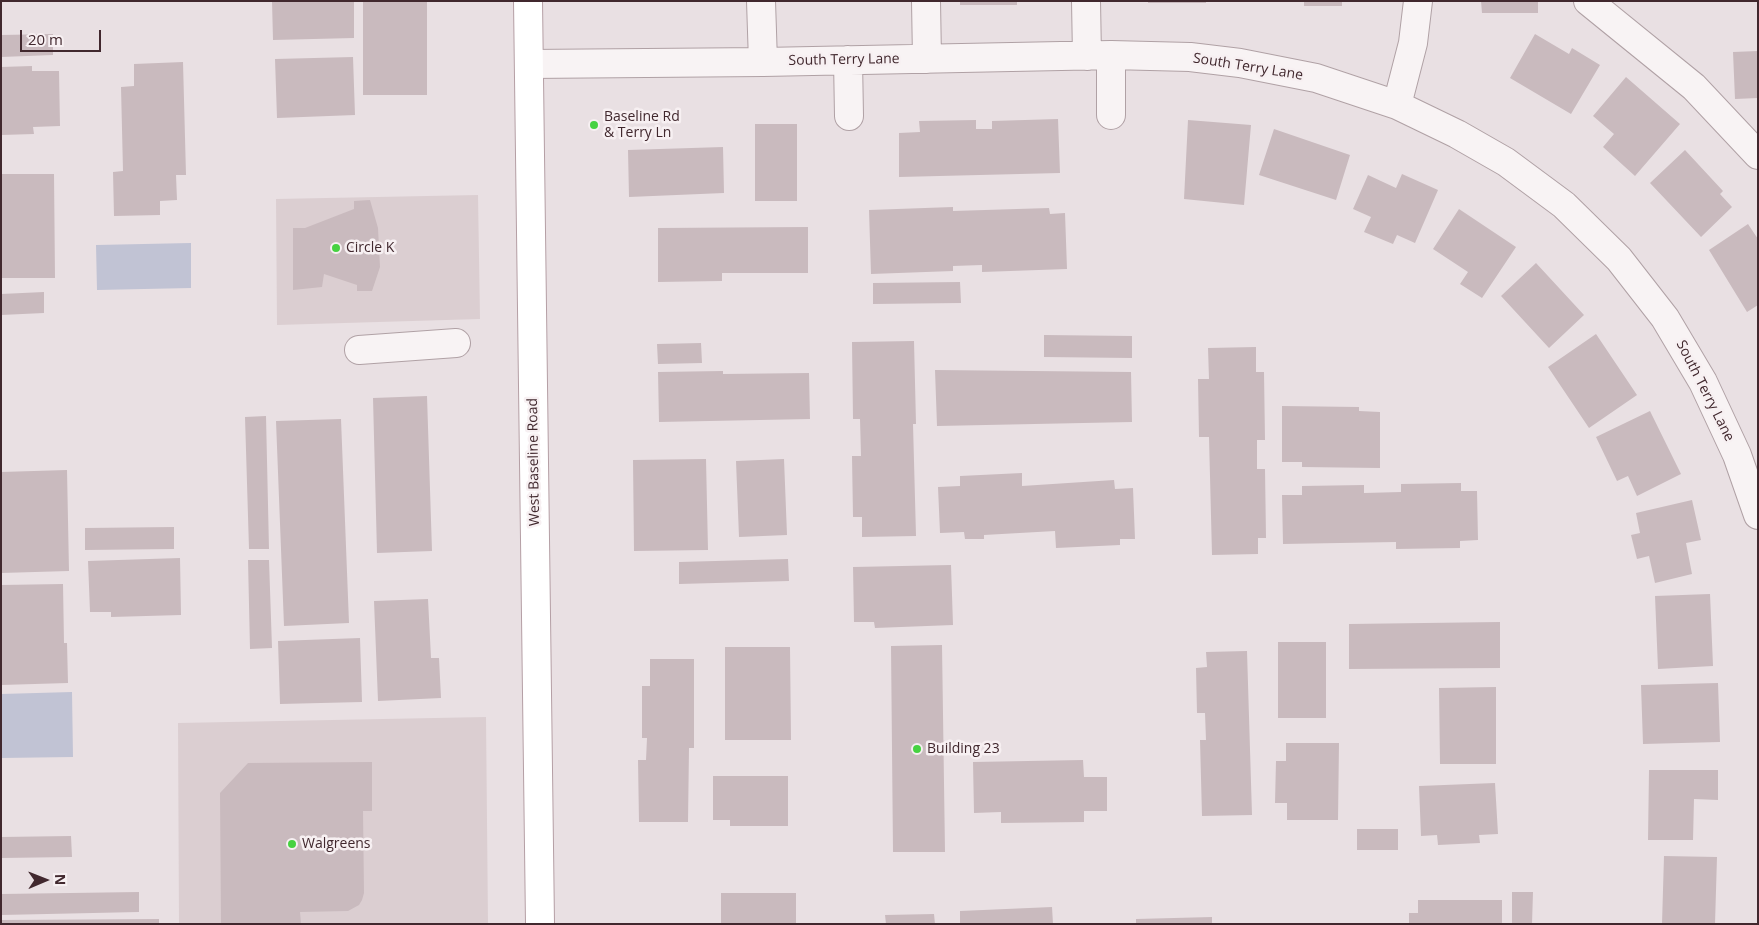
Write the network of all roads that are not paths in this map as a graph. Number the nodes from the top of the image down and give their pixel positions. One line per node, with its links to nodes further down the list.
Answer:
1 (528, 1): 11 (main road, West Baseline Road)
2 (761, 1): 10 (street)
3 (926, 1): 8 (street)
4 (1086, 1): 7 (street)
5 (1418, 1): 12 (street)
6 (1588, 1): 15 (street)
7 (1099, 56): 8 (street, South Terry Lane); 12 (street, South Terry Lane); 13 (street)
8 (927, 59): 9 (street, South Terry Lane)
9 (848, 60): 10 (street, South Terry Lane); 14 (street)
10 (762, 62): 11 (street, South Terry Lane)
11 (529, 64): 19 (main road, West Baseline Road)
12 (1397, 105): 18 (street, South Terry Lane)
13 (1111, 114)
14 (849, 116)
15 (1758, 155)
16 (456, 343): 17 (street)
17 (359, 350)
18 (1758, 515)
19 (540, 924)

